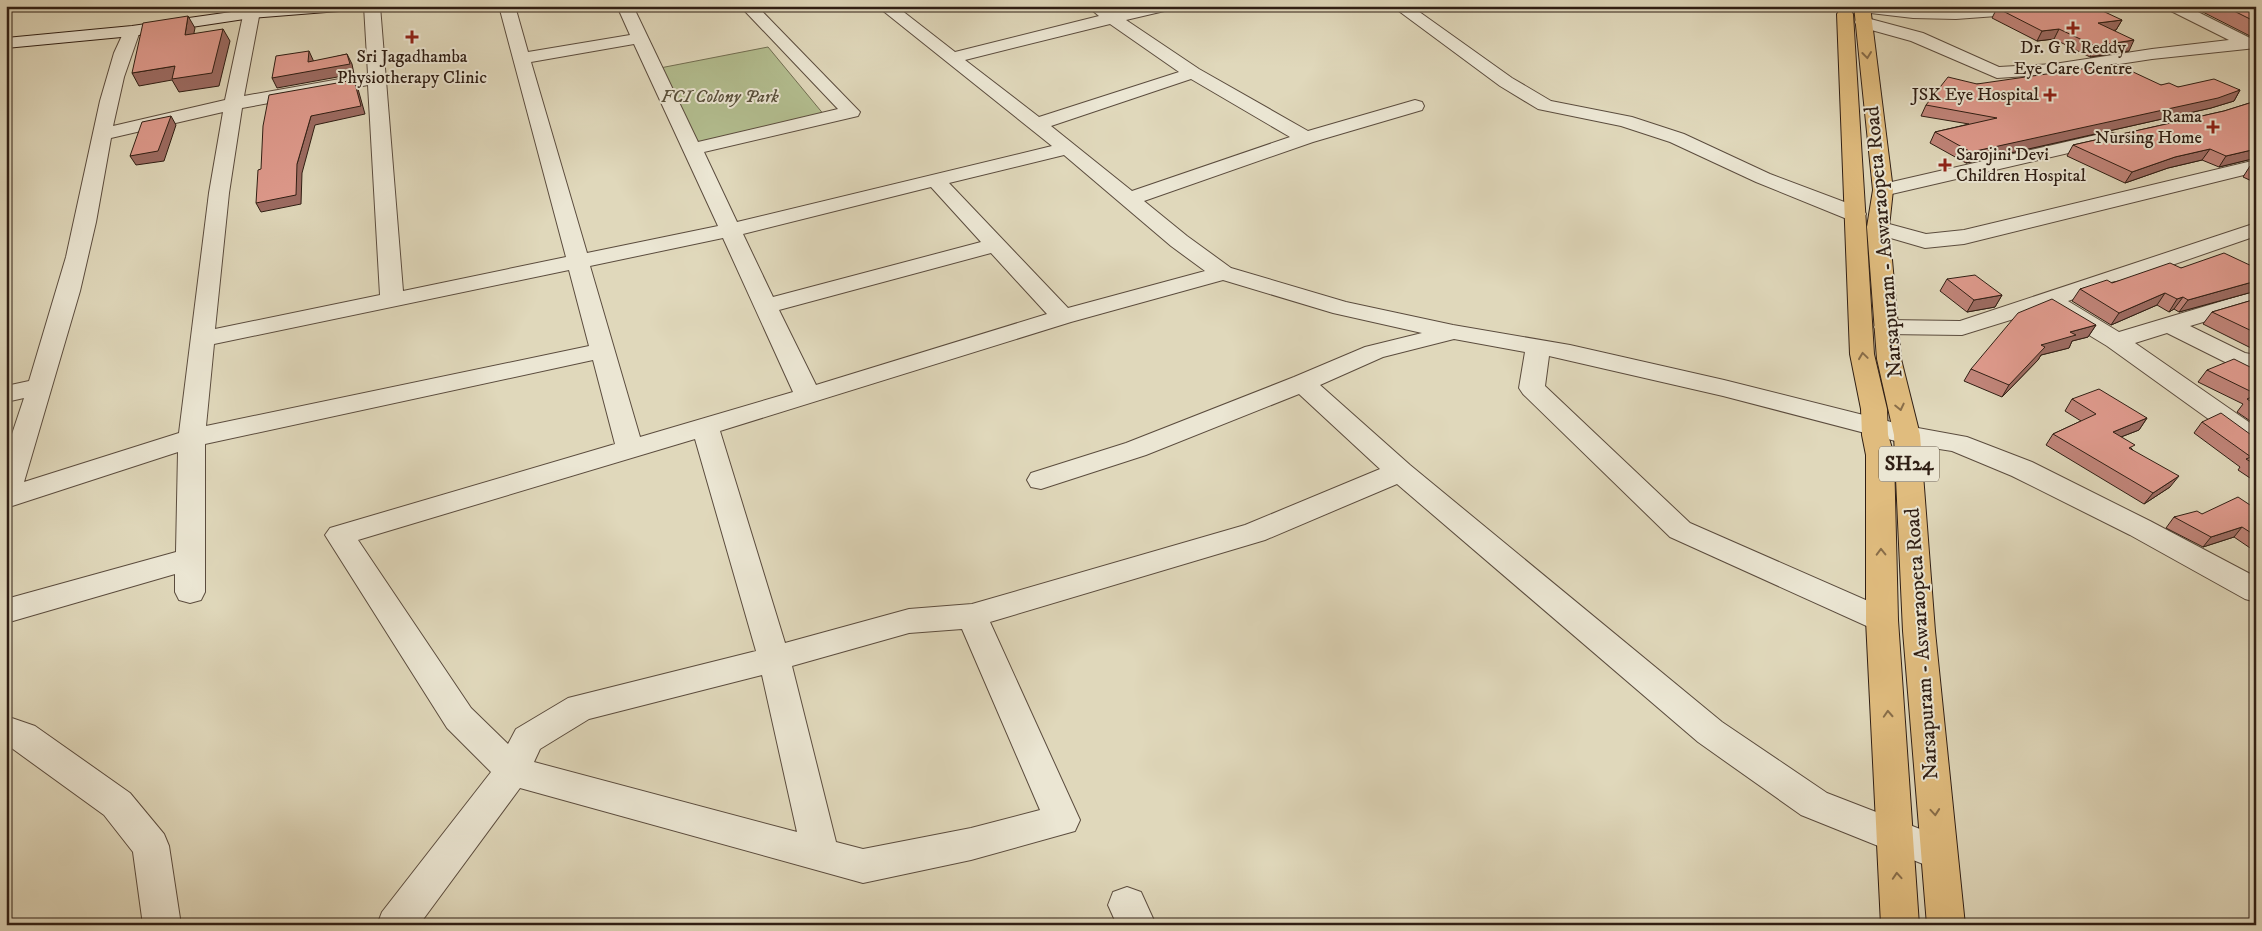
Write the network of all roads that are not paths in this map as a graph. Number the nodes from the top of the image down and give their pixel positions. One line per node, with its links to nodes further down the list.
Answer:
1 (339, 6): 12 (street)
2 (372, 6): 22 (street)
3 (507, 6): 19 (street)
4 (625, 6): 16 (street)
5 (748, 6): 30 (street)
6 (885, 6): 20 (street)
7 (1095, 6): 14 (street)
8 (1167, 6): 14 (street)
9 (1400, 6): 35 (street)
10 (2066, 6): 13 (street)
11 (2173, 6): 18 (street)
12 (252, 10): 15 (street); 23 (street)
13 (1858, 11): 18 (street); 33 (main road, Narsapuram - Aswaraopeta Road / SH24, one-way to 33); 35 (main road, Narsapuram - Aswaraopeta Road / SH24)
14 (1112, 18): 20 (street); 21 (street)
15 (132, 31): 17 (street); 26 (street)
16 (640, 38): 19 (street); 30 (street)
17 (6, 42)
18 (2253, 44)
19 (522, 58): 40 (street)
20 (951, 58): 25 (street)
21 (1193, 73): 25 (street); 28 (street)
22 (378, 78): 23 (street); 43 (street)
23 (233, 104): 26 (street); 50 (street)
24 (1415, 106): 28 (street)
25 (1036, 124): 29 (street)
26 (102, 134): 56 (street)
27 (2131, 134): 33 (street)
28 (1306, 138): 34 (street)
29 (1067, 148): 32 (street); 34 (street)
30 (692, 149): 38 (street)
31 (2256, 166): 36 (street)
32 (935, 180): 38 (street); 39 (street)
33 (1883, 190): 36 (main road, Narsapuram - Aswaraopeta Road / SH24)
34 (1129, 199): 41 (street)
35 (1855, 214): 59 (main road, Narsapuram - Aswaraopeta Road / SH24, one-way to 35)
36 (1878, 227): 48 (main road, Narsapuram - Aswaraopeta Road / SH24)
37 (2256, 229): 44 (street)
38 (730, 230): 40 (street); 45 (street)
39 (996, 245): 45 (street); 46 (street)
40 (580, 261): 43 (street); 53 (street)
41 (1223, 273): 46 (street); 49 (street)
42 (2256, 298): 47 (street)
43 (392, 300): 50 (street)
44 (2049, 300): 48 (street); 51 (street)
45 (766, 306): 58 (street)
46 (1063, 317): 58 (street)
47 (2170, 324): 51 (street); 54 (street)
48 (1886, 327): 61 (main road, Narsapuram - Aswaraopeta Road / SH24, one-way to 61)
49 (1453, 332): 52 (street); 55 (street)
50 (202, 339): 62 (street)
51 (2116, 341): 63 (street)
52 (1538, 347): 59 (street); 73 (street)
53 (604, 350): 62 (street); 64 (street)
54 (2256, 363)
55 (1302, 383): 65 (street); 66 (street)
56 (39, 387): 57 (street); 67 (street)
57 (6, 394)
58 (808, 396): 60 (street)
59 (1874, 426): 61 (street); 73 (main road, Narsapuram - Aswaraopeta Road / SH24, one-way to 59)
60 (705, 427): 64 (street); 74 (street)
61 (1907, 435): 69 (street); 78 (main road, Narsapuram - Aswaraopeta Road / SH24, one-way to 78)
62 (192, 438): 67 (street); 68 (street)
63 (2256, 440)
64 (630, 449): 76 (street)
65 (1400, 472): 72 (street); 77 (street)
66 (1041, 480)
67 (6, 497)
68 (190, 559): 70 (street); 71 (street)
69 (2256, 591)
70 (190, 592)
71 (6, 610)
72 (972, 616): 74 (street); 79 (street)
73 (1882, 620): 77 (main road, Narsapuram - Aswaraopeta Road / SH24, one-way to 73)
74 (774, 659): 76 (street); 79 (street)
75 (6, 730): 80 (street)
76 (512, 771): 79 (street); 81 (street)
77 (1894, 835): 78 (street); 82 (main road, Narsapuram - Aswaraopeta Road / SH24, one-way to 77)
78 (1938, 853): 83 (main road, Narsapuram - Aswaraopeta Road / SH24)
79 (821, 854)
80 (162, 925)
81 (396, 925)
82 (1900, 925)
83 (1946, 925)

